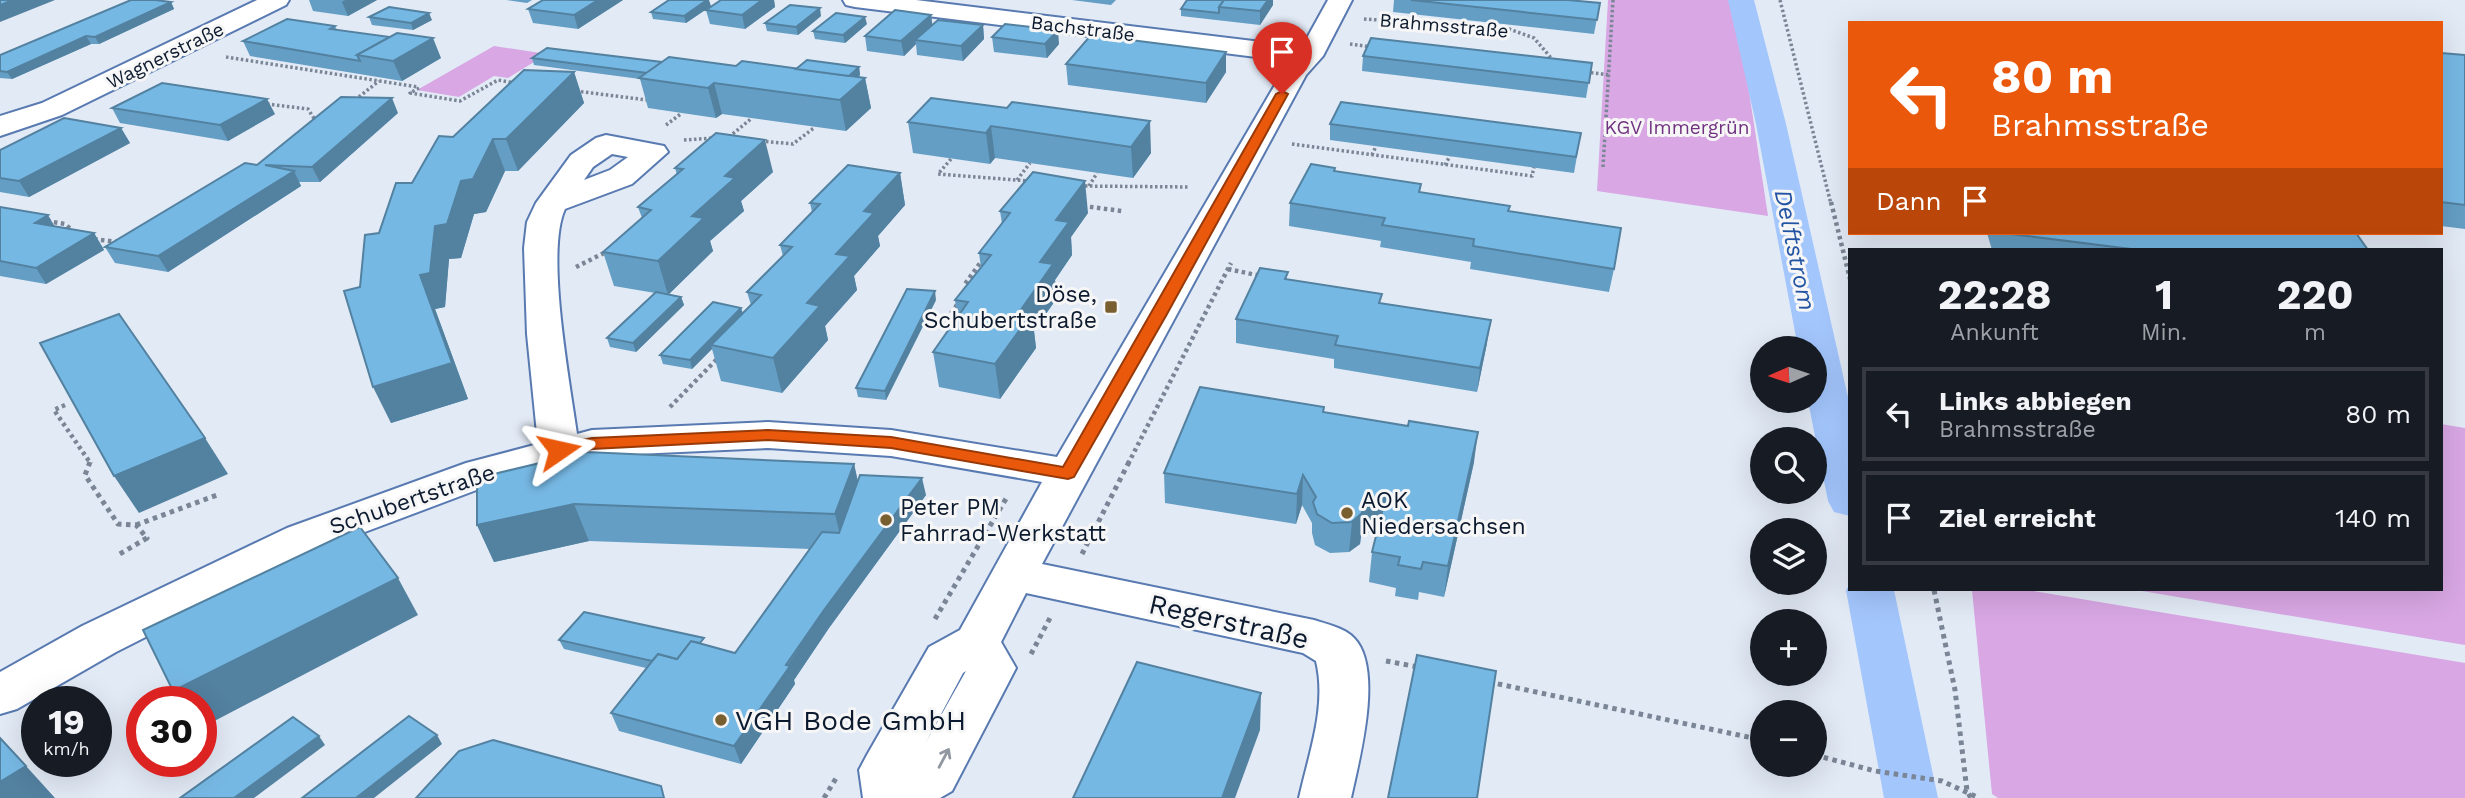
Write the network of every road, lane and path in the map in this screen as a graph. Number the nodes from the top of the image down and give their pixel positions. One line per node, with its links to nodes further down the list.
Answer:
1 (277, 0): 20 (street, Wagnerstraße)
2 (855, 0): 9 (street, Bachstraße)
3 (1613, 0): 12 (path)
4 (1780, 0): 62 (path)
5 (1348, 9): 9 (street); 10 (path, Brahmsstraße)
6 (1348, 35): 7 (path, Brahmsstraße)
7 (1383, 48)
8 (223, 56): 13 (path)
9 (1310, 56): 70 (street)
10 (1548, 67)
11 (1585, 72): 12 (path)
12 (1610, 75): 42 (path)
13 (379, 81): 14 (path); 18 (path)
14 (525, 84)
15 (566, 89): 16 (path)
16 (647, 100)
17 (267, 104): 25 (path)
18 (349, 104)
19 (0, 105): 20 (street)
20 (52, 108): 24 (street, Wagnerstraße); 30 (street, Wagnerstraße)
21 (682, 113): 23 (path)
22 (752, 118): 31 (path)
23 (665, 126)
24 (0, 127)
25 (319, 127)
26 (815, 127): 32 (path)
27 (1298, 133): 33 (path)
28 (680, 135): 29 (path)
29 (716, 138)
30 (0, 139)
31 (741, 139)
32 (754, 140)
33 (1292, 144): 35 (path); 36 (path)
34 (1376, 146): 36 (path)
35 (1288, 152)
36 (1372, 155): 40 (path)
37 (1450, 156): 40 (path)
38 (951, 159): 44 (path)
39 (1030, 163): 44 (path)
40 (1446, 164): 41 (path)
41 (1534, 167)
42 (1602, 167)
43 (1097, 173): 47 (path)
44 (1017, 180): 45 (path)
45 (1041, 182)
46 (1076, 185): 47 (path)
47 (1088, 186): 48 (path)
48 (1189, 187)
49 (552, 203): 64 (street)
50 (1081, 206): 51 (path)
51 (1122, 211)
52 (39, 220): 53 (path)
53 (79, 236)
54 (92, 238): 55 (path)
55 (118, 243)
56 (616, 248): 58 (path)
57 (988, 252): 65 (path)
58 (598, 257): 59 (path); 64 (path)
59 (610, 257)
60 (1233, 258): 61 (path)
61 (1228, 269): 63 (path); 75 (path)
62 (1848, 271)
63 (1263, 277)
64 (543, 279): 69 (street)
65 (947, 319)
66 (724, 352): 68 (path)
67 (65, 405): 72 (path)
68 (639, 441): 69 (street, Schubertstraße); 70 (street, Schubertstraße)
69 (559, 450): 80 (street, Schubertstraße)
70 (1068, 473): 74 (street)
71 (217, 495): 72 (path)
72 (136, 525): 73 (path)
73 (118, 555)
74 (1014, 574): 75 (street, Regerstraße); 84 (street)
75 (1067, 585): 77 (street, Regerstraße)
76 (1934, 591): 83 (path)
77 (1337, 650): 78 (path); 85 (street, Regerstraße)
78 (1431, 670)
79 (1485, 681): 81 (path)
80 (0, 695)
81 (1750, 737)
82 (1827, 758): 83 (path)
83 (1967, 791): 86 (path); 87 (path)
84 (890, 798)
85 (1325, 798)
86 (1971, 798)
87 (1979, 798)

